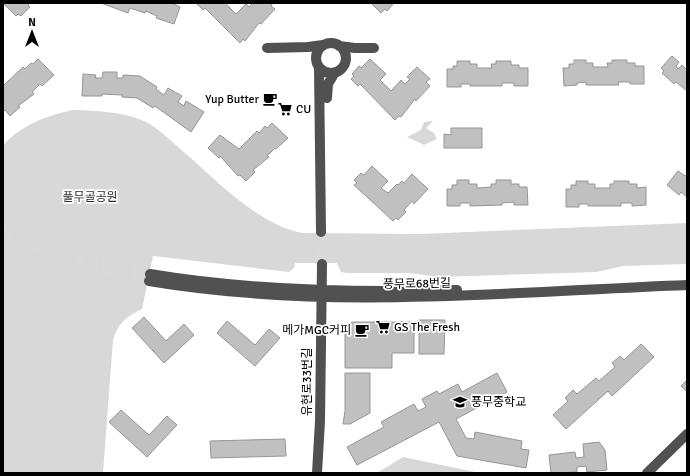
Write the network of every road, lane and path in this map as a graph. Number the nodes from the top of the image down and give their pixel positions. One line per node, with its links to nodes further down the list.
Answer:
1 (324, 44): 2 (street); 3 (street); 8 (street)
2 (339, 46): 5 (street); 7 (street)
3 (308, 47): 4 (street); 8 (street)
4 (268, 48)
5 (355, 48): 6 (street); 7 (street)
6 (374, 48)
7 (346, 59): 9 (street)
8 (317, 65): 9 (street); 9 (street)
9 (334, 74)
10 (324, 264): 14 (street, 유현로33번길)
11 (150, 277): 14 (street, 풍무로68번길)
12 (687, 279): 14 (street, 풍무로68번길)
13 (687, 285): 14 (street, 풍무로68번길)
14 (321, 294): 16 (street, 유현로33번길)
15 (687, 434): 17 (street)
16 (317, 473)
17 (647, 473)

